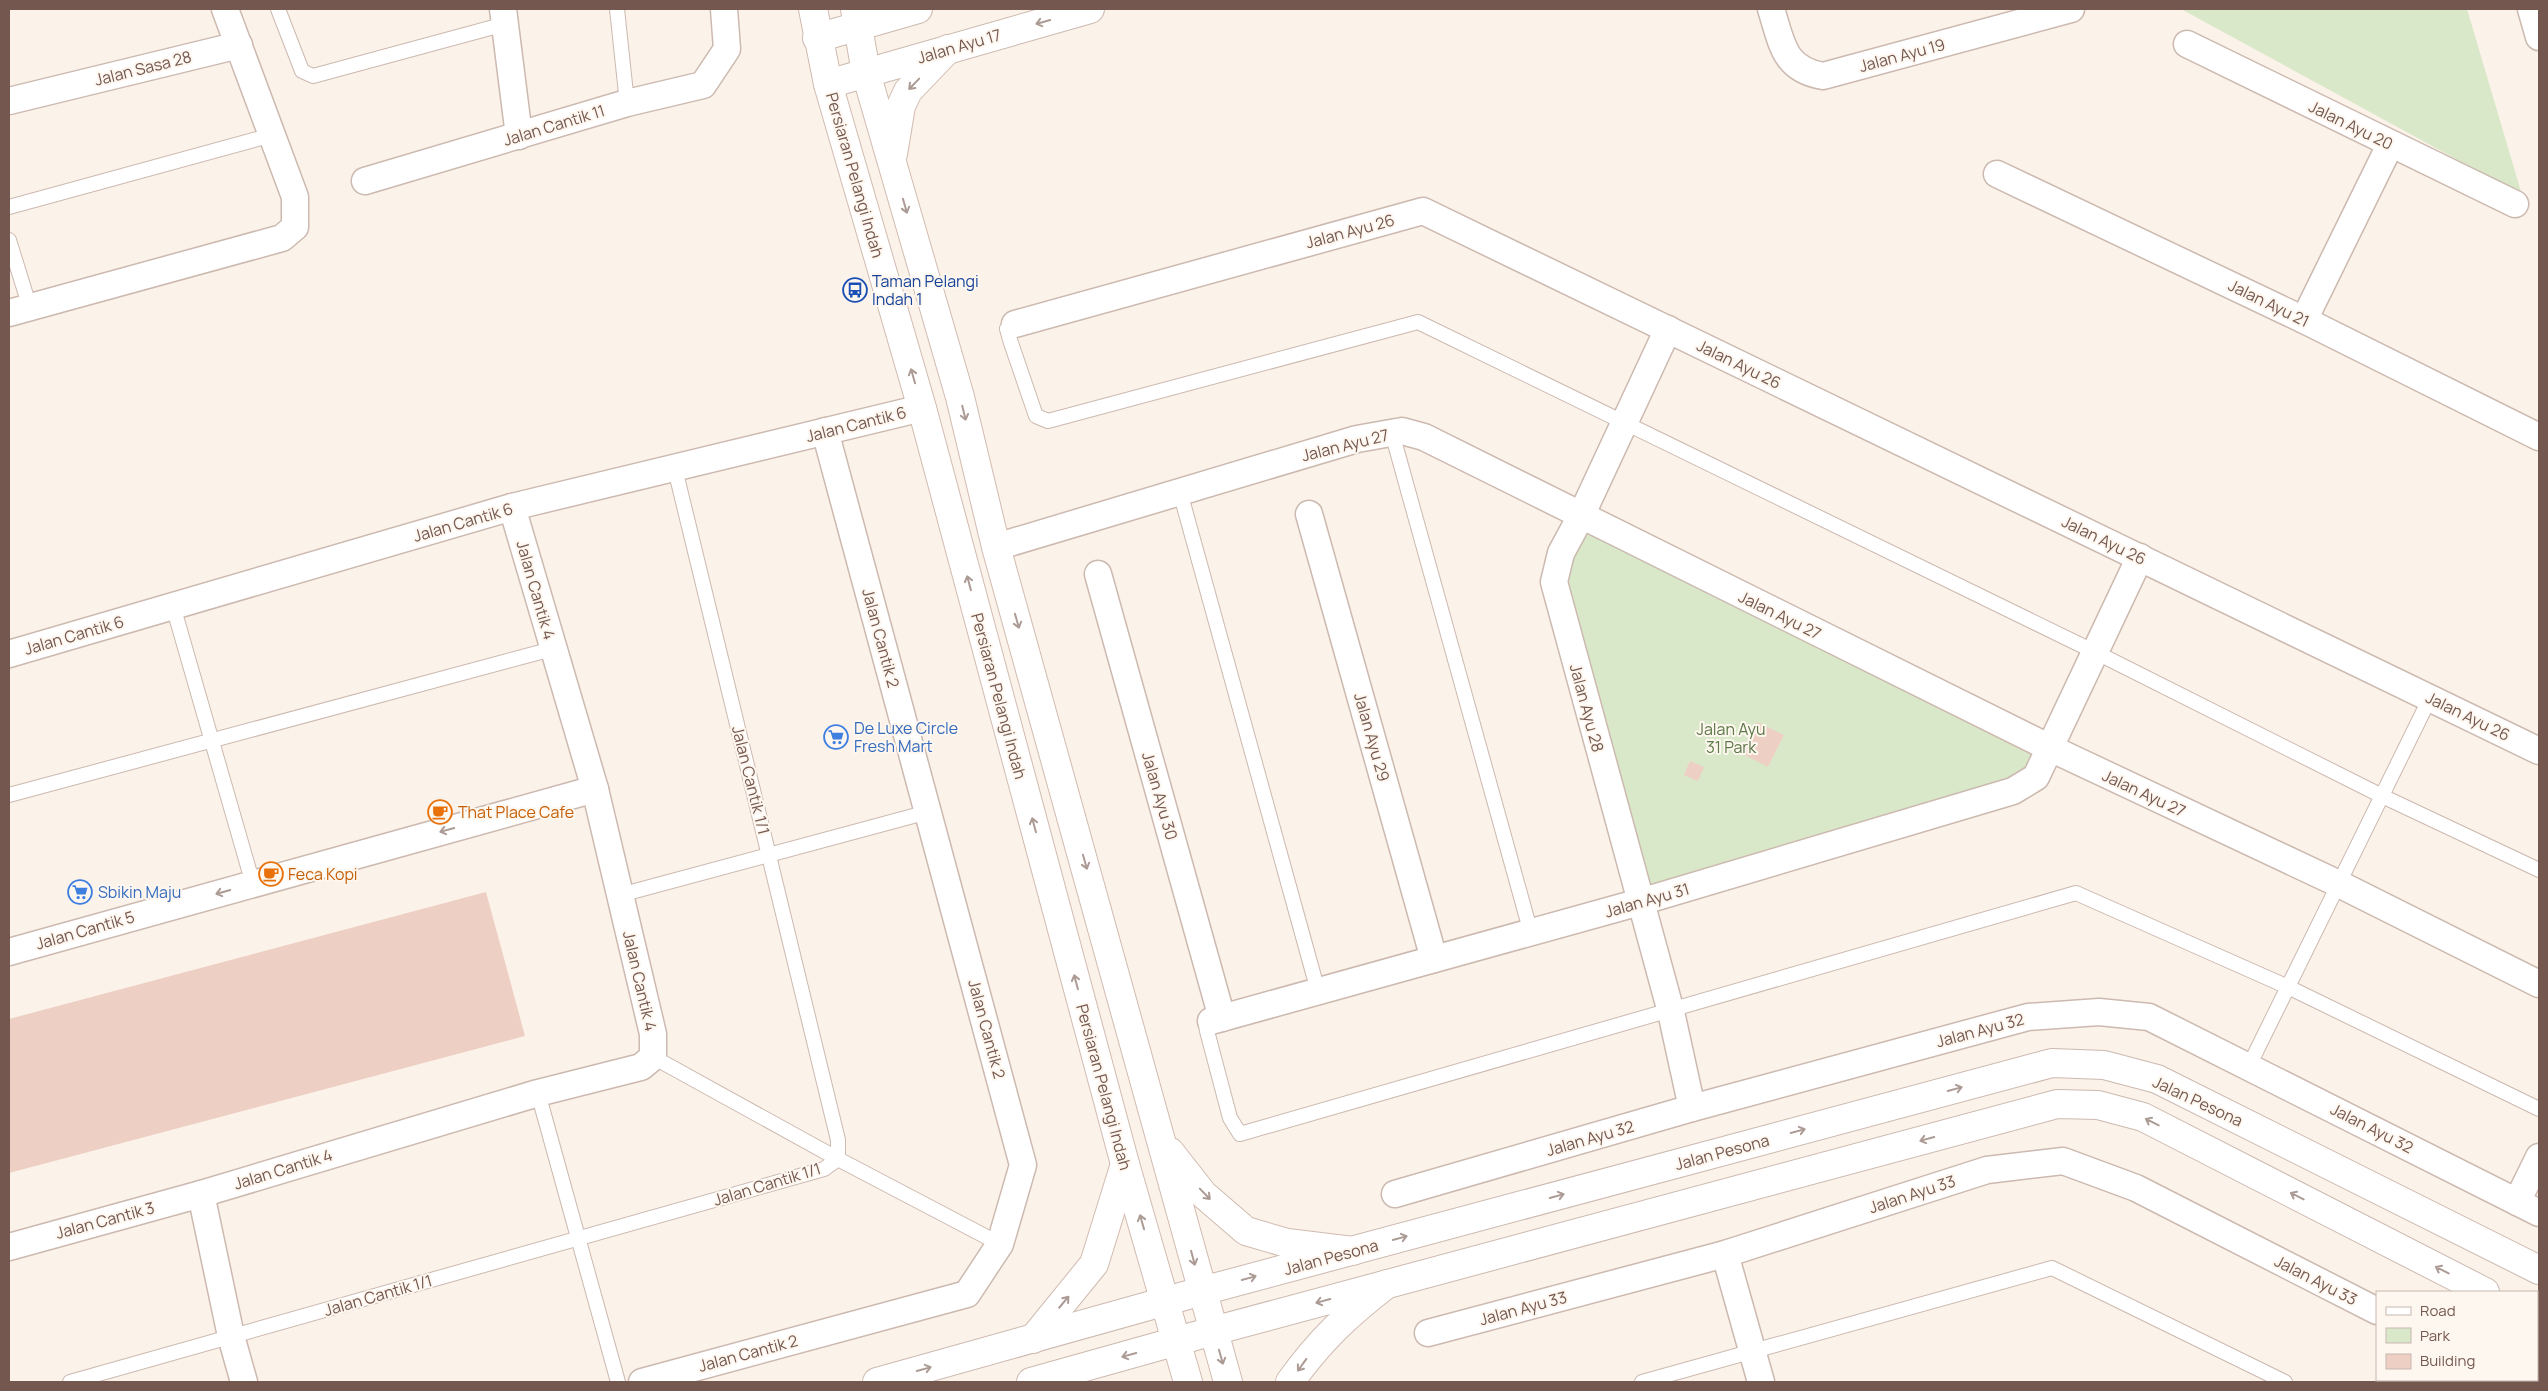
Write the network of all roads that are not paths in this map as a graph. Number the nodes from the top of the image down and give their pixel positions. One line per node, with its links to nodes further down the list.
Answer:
1 (225, 9): 16 (street)
2 (278, 9): 11 (lane)
3 (617, 9): 21 (lane)
4 (724, 9): 21 (street, Jalan Cantik 11)
5 (813, 9): 14 (street, Persiaran Pelangi Indah)
6 (918, 9): 12 (street)
7 (1090, 9): 17 (street, Jalan Ayu 17, one-way to 17)
8 (1772, 9): 9 (street, Jalan Ayu 19)
9 (2071, 9)
10 (2531, 9): 13 (street)
11 (504, 17): 23 (street)
12 (855, 18): 14 (street); 18 (street)
13 (2539, 37)
14 (817, 38): 19 (street, Persiaran Pelangi Indah)
15 (2187, 44): 24 (street, Jalan Ayu 20)
16 (239, 45): 20 (street, Jalan Sasa 28); 22 (street)
17 (948, 49): 18 (street, Jalan Ayu 17); 25 (street, one-way to 25)
18 (866, 73): 19 (street, Jalan Ayu 17); 25 (street)
19 (828, 84): 36 (street, Persiaran Pelangi Indah, one-way to 19)
20 (9, 101)
21 (627, 103): 23 (street, Jalan Cantik 11)
22 (272, 135): 29 (lane); 31 (street)
23 (519, 136): 27 (street, Jalan Cantik 11)
24 (2390, 144): 28 (street, Jalan Ayu 20); 32 (street)
25 (892, 159): 35 (street, one-way to 35)
26 (1997, 174): 32 (street, Jalan Ayu 21)
27 (365, 181)
28 (2515, 204)
29 (9, 207)
30 (9, 240): 31 (lane)
31 (19, 310)
32 (2304, 320): 40 (street, Jalan Ayu 21)
33 (1015, 324): 34 (street, Jalan Ayu 26); 37 (lane)
34 (1668, 329): 37 (street); 47 (street, Jalan Ayu 26)
35 (953, 373): 36 (street); 46 (street, one-way to 46)
36 (922, 408): 38 (street, Jalan Cantik 6); 83 (street, Persiaran Pelangi Indah, one-way to 36)
37 (1624, 423): 45 (street); 51 (lane)
38 (825, 431): 41 (street, Jalan Cantik 6); 60 (street, Jalan Cantik 2)
39 (1392, 433): 42 (street, Jalan Ayu 27); 45 (street, Jalan Ayu 27); 67 (lane)
40 (2539, 437)
41 (675, 469): 43 (street, Jalan Cantik 6); 61 (lane, Jalan Cantik 1/1)
42 (1180, 492): 46 (street, Jalan Ayu 27); 72 (lane)
43 (512, 507): 49 (street, Jalan Cantik 6); 50 (street, Jalan Cantik 4)
44 (1309, 514): 69 (street, Jalan Ayu 29)
45 (1581, 516): 55 (street, Jalan Ayu 27); 66 (street, Jalan Ayu 28)
46 (996, 547): 80 (street, one-way to 80)
47 (2140, 557): 51 (street, Jalan Ayu 31); 53 (street, Jalan Ayu 26)
48 (1098, 574): 74 (street, Jalan Ayu 30)
49 (173, 606): 52 (street, Jalan Cantik 6); 54 (lane)
50 (552, 649): 54 (lane); 57 (street, Jalan Cantik 4)
51 (2095, 652): 55 (street, Jalan Ayu 31); 59 (lane)
52 (9, 654)
53 (2430, 698): 56 (street, Jalan Ayu 26); 59 (lane)
54 (212, 740): 58 (lane); 63 (lane)
55 (2050, 748): 64 (street, Jalan Ayu 27); 66 (street, Jalan Ayu 31)
56 (2539, 751)
57 (596, 789): 63 (street, Jalan Cantik 5, one-way to 63); 65 (street, Jalan Cantik 4)
58 (9, 795)
59 (2382, 796): 62 (lane); 64 (lane)
60 (928, 812): 61 (lane); 88 (street, Jalan Cantik 2)
61 (769, 855): 65 (lane); 82 (lane, Jalan Cantik 1/1)
62 (2539, 870)
63 (253, 884): 68 (street, Jalan Cantik 5, one-way to 68)
64 (2339, 884): 70 (street, Jalan Ayu 27); 71 (lane)
65 (620, 895): 75 (street, Jalan Cantik 4)
66 (1640, 902): 67 (street, Jalan Ayu 31); 73 (street, Jalan Ayu 28)
67 (1531, 933): 69 (street, Jalan Ayu 31)
68 (9, 952)
69 (1434, 959): 72 (street, Jalan Ayu 31)
70 (2539, 984)
71 (2288, 987): 73 (lane); 76 (lane); 79 (lane)
72 (1318, 991): 74 (street, Jalan Ayu 31)
73 (1671, 1012): 74 (lane); 78 (street, Jalan Ayu 28)
74 (1217, 1019)
75 (653, 1057): 77 (street, Jalan Cantik 4); 82 (lane)
76 (2249, 1066): 78 (street, Jalan Ayu 32); 86 (street, Jalan Ayu 32)
77 (538, 1093): 84 (street, Jalan Cantik 4); 87 (lane)
78 (1692, 1108): 85 (street, Jalan Ayu 32)
79 (2539, 1109)
80 (1163, 1143): 90 (street, one-way to 90); 94 (street, one-way to 94)
81 (2539, 1157): 86 (street)
82 (838, 1159): 87 (lane, Jalan Cantik 1/1); 88 (lane)
83 (1125, 1164): 96 (street, Persiaran Pelangi Indah, one-way to 83); 101 (street, one-way to 83)
84 (201, 1194): 89 (street, Jalan Cantik 3); 100 (street)
85 (1395, 1194)
86 (2528, 1208)
87 (579, 1238): 100 (lane, Jalan Cantik 1/1); 106 (lane)
88 (1000, 1244): 107 (street, Jalan Cantik 2)
89 (9, 1247)
90 (1353, 1251): 92 (street, Jalan Pesona, one-way to 92); 94 (street, Jalan Pesona, one-way to 90)
91 (1725, 1254): 97 (street, Jalan Ayu 33); 99 (street, Jalan Ayu 33); 103 (street)
92 (2539, 1270)
93 (1387, 1284): 95 (street, one-way to 93); 98 (street, one-way to 98); 112 (street, one-way to 112)
94 (1202, 1291): 96 (street, Jalan Pesona); 98 (street)
95 (2483, 1291)
96 (1164, 1303): 101 (street, Jalan Pesona); 102 (street, Persiaran Pelangi Indah)
97 (2376, 1310)
98 (1213, 1331): 102 (street); 111 (street, one-way to 111)
99 (1428, 1333)
100 (231, 1336): 104 (lane, Jalan Cantik 1/1); 105 (street)
101 (1033, 1339): 108 (street, Jalan Pesona, one-way to 101)
102 (1176, 1342): 109 (street, one-way to 109); 110 (street, Persiaran Pelangi Indah)
103 (1752, 1351): 113 (lane); 114 (street); 115 (lane)
104 (70, 1382)
105 (244, 1382)
106 (618, 1382)
107 (642, 1382)
108 (877, 1382)
109 (1032, 1382)
110 (1188, 1382)
111 (1228, 1382)
112 (1290, 1382)
113 (1642, 1382)
114 (1761, 1382)
115 (2285, 1382)

